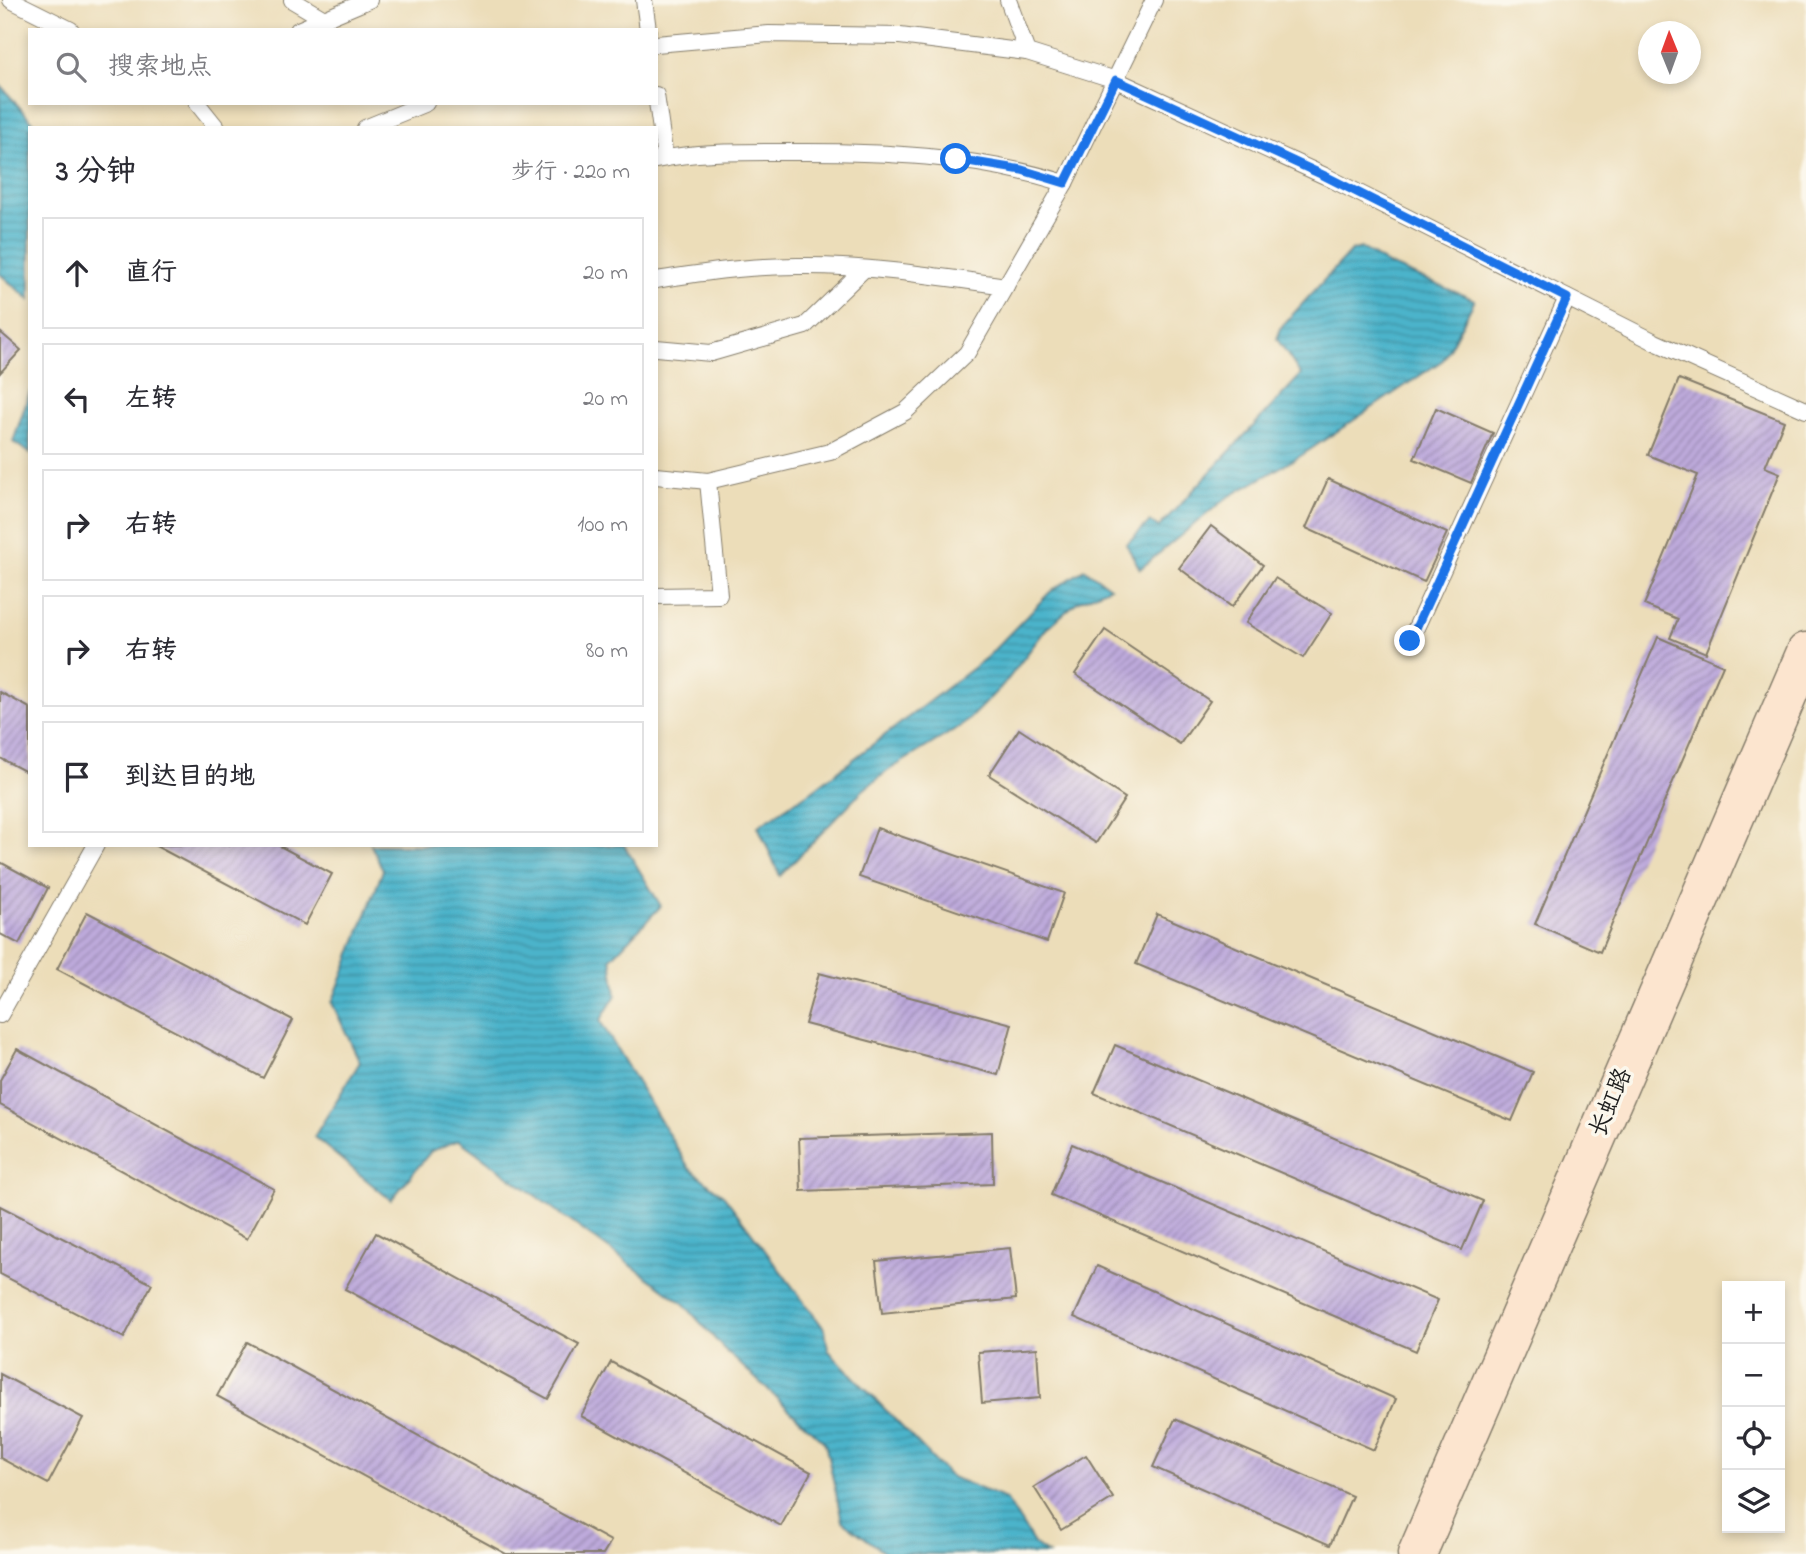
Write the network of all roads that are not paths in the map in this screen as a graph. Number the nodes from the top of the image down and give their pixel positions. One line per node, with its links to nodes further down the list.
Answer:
1 (11, 0): 8 (lane)
2 (292, 0): 7 (lane)
3 (369, 0): 7 (lane)
4 (644, 0): 10 (lane)
5 (1008, 0): 12 (lane)
6 (1154, 0): 13 (lane)
7 (324, 19): 9 (lane)
8 (67, 28)
9 (303, 28)
10 (648, 28)
11 (658, 44): 12 (lane)
12 (1027, 52): 13 (lane)
13 (1116, 80): 20 (lane); 24 (lane)
14 (199, 105): 17 (lane)
15 (421, 105): 18 (lane)
16 (657, 105): 19 (lane)
17 (214, 126)
18 (370, 126)
19 (661, 159): 20 (lane)
20 (1065, 183): 23 (lane)
21 (864, 270): 22 (lane); 23 (lane); 25 (lane)
22 (658, 280)
23 (1006, 286): 28 (lane)
24 (1567, 298): 26 (lane); 30 (lane)
25 (658, 348)
26 (1806, 410)
27 (658, 476): 28 (lane)
28 (708, 481): 29 (lane)
29 (658, 596)
30 (1410, 641)
31 (1806, 652): 34 (street, 长虹路)
32 (95, 847): 33 (lane)
33 (0, 1015)
34 (1417, 1554)

